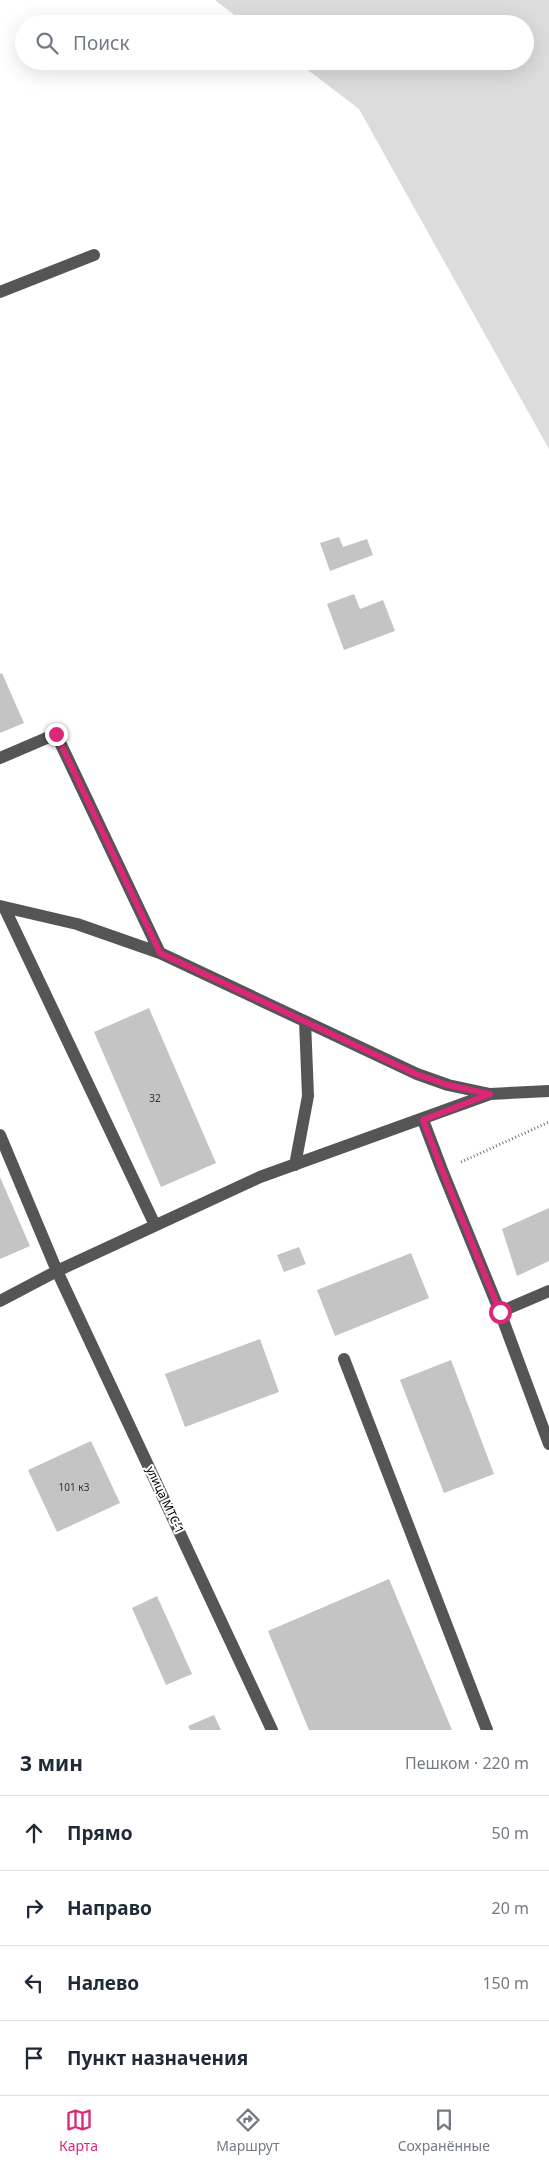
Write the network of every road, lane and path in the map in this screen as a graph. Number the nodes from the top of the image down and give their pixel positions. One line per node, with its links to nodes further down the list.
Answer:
1 (94, 255): 2 (street)
2 (0, 292)
3 (0, 758): 5 (street)
4 (2, 906): 5 (street); 14 (street)
5 (160, 953): 6 (street)
6 (305, 1021): 8 (street); 12 (street)
7 (549, 1091): 8 (street)
8 (490, 1094): 9 (street)
9 (423, 1120): 12 (street); 13 (street)
10 (549, 1122): 13 (path)
11 (0, 1135): 15 (street, улица МТС-1)
12 (295, 1165): 14 (street)
13 (442, 1170): 18 (street)
14 (155, 1225): 15 (street)
15 (57, 1270): 17 (street); 21 (street, улица МТС-1)
16 (549, 1291): 18 (street)
17 (0, 1301)
18 (500, 1312): 20 (street)
19 (344, 1359): 22 (street)
20 (549, 1444)
21 (272, 1730)
22 (488, 1730)

